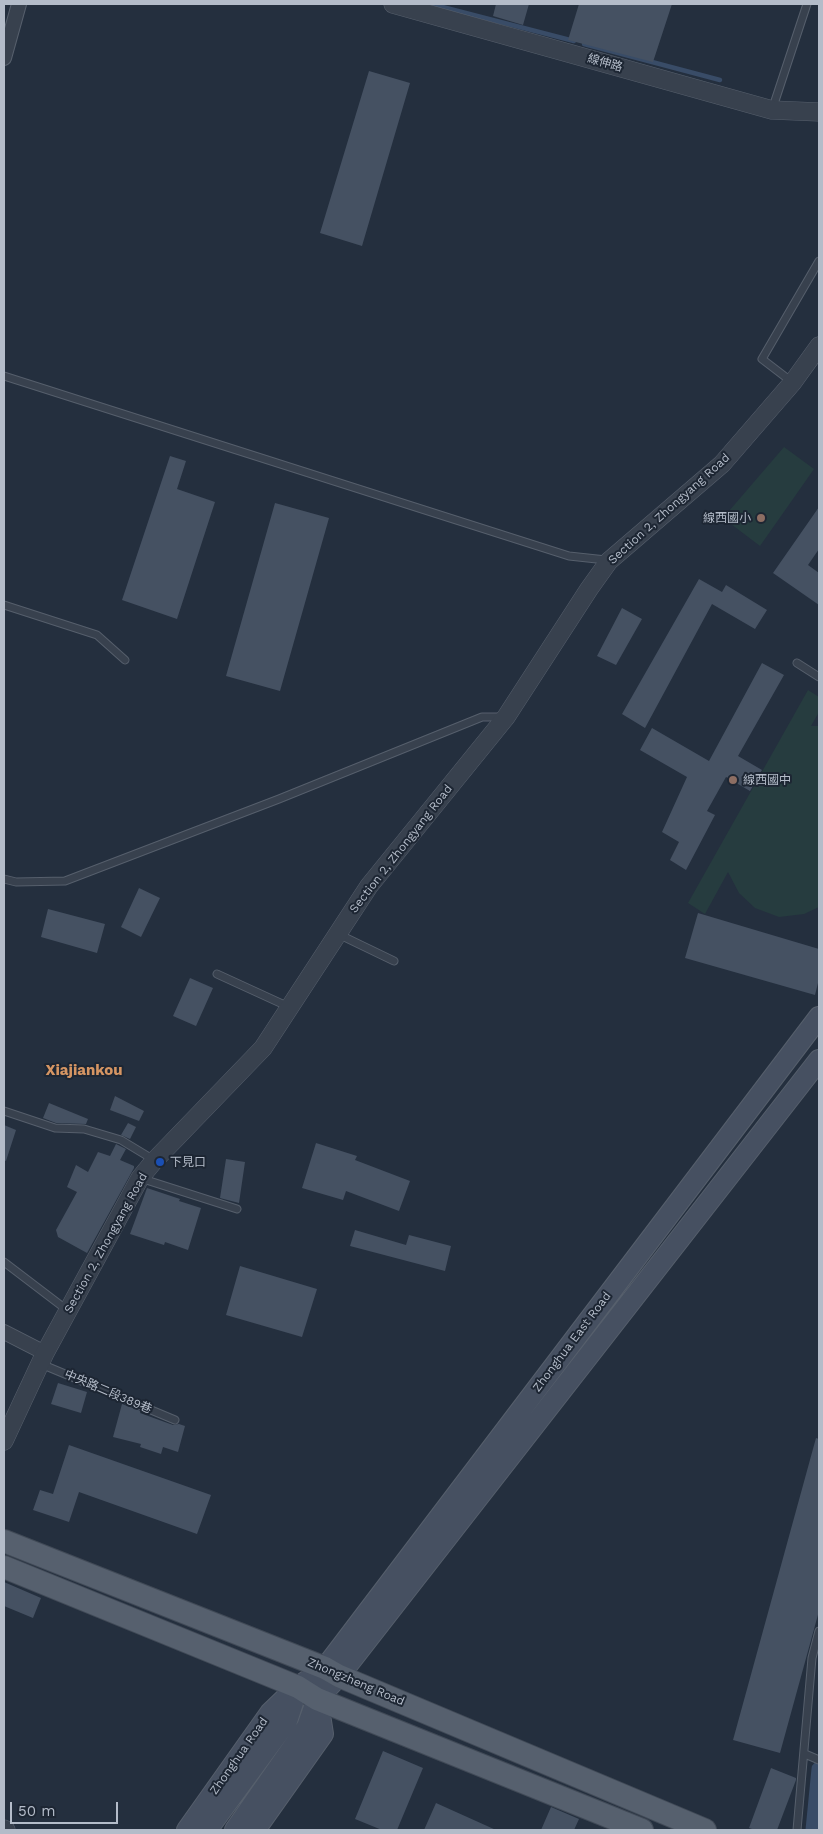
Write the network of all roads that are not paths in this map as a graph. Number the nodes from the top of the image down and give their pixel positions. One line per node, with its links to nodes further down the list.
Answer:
1 (19, 4): 4 (street)
2 (807, 4): 5 (lane)
3 (403, 5): 5 (street, 線伸路)
4 (4, 58)
5 (772, 110): 6 (street, 線伸路)
6 (819, 112)
7 (819, 261): 10 (lane)
8 (819, 346): 10 (street, Section 2, Zhongyang Road)
9 (4, 376): 11 (lane)
10 (793, 382): 11 (street, Section 2, Zhongyang Road)
11 (609, 561): 16 (street, Section 2, Zhongyang Road)
12 (4, 605): 13 (lane)
13 (125, 660)
14 (797, 663): 15 (lane)
15 (819, 678)
16 (506, 717): 17 (lane); 18 (street, Section 2, Zhongyang Road)
17 (4, 879)
18 (337, 934): 19 (lane); 21 (street, Section 2, Zhongyang Road)
19 (394, 961)
20 (217, 974): 21 (lane)
21 (289, 1007): 25 (street, Section 2, Zhongyang Road)
22 (819, 1016): 37 (main road, Zhonghua East Road)
23 (819, 1060): 37 (main road, Zhonghua East Road)
24 (4, 1111): 25 (lane)
25 (154, 1160): 26 (street, Section 2, Zhongyang Road)
26 (140, 1178): 27 (lane); 29 (street, Section 2, Zhongyang Road)
27 (237, 1210)
28 (4, 1262): 29 (lane)
29 (69, 1311): 31 (street, Section 2, Zhongyang Road)
30 (4, 1332): 31 (street)
31 (43, 1358): 32 (lane, 中央路二段389巷); 33 (street, Section 2, Zhongyang Road)
32 (175, 1420)
33 (4, 1441)
34 (4, 1541): 37 (main road, Zhongzheng Road)
35 (4, 1567): 38 (main road)
36 (819, 1631): 40 (lane)
37 (332, 1672): 38 (main road, Zhonghua Road); 39 (main road); 47 (main road, Zhongzheng Road)
38 (298, 1687): 39 (main road); 42 (main road, Zhonghua Road); 43 (main road, Zhonghua Road)
39 (317, 1699): 44 (main road); 45 (main road); 46 (main road)
40 (805, 1754): 41 (lane); 48 (lane)
41 (819, 1760)
42 (187, 1830)
43 (207, 1830)
44 (234, 1830)
45 (255, 1830)
46 (642, 1830)
47 (705, 1830)
48 (797, 1830)

